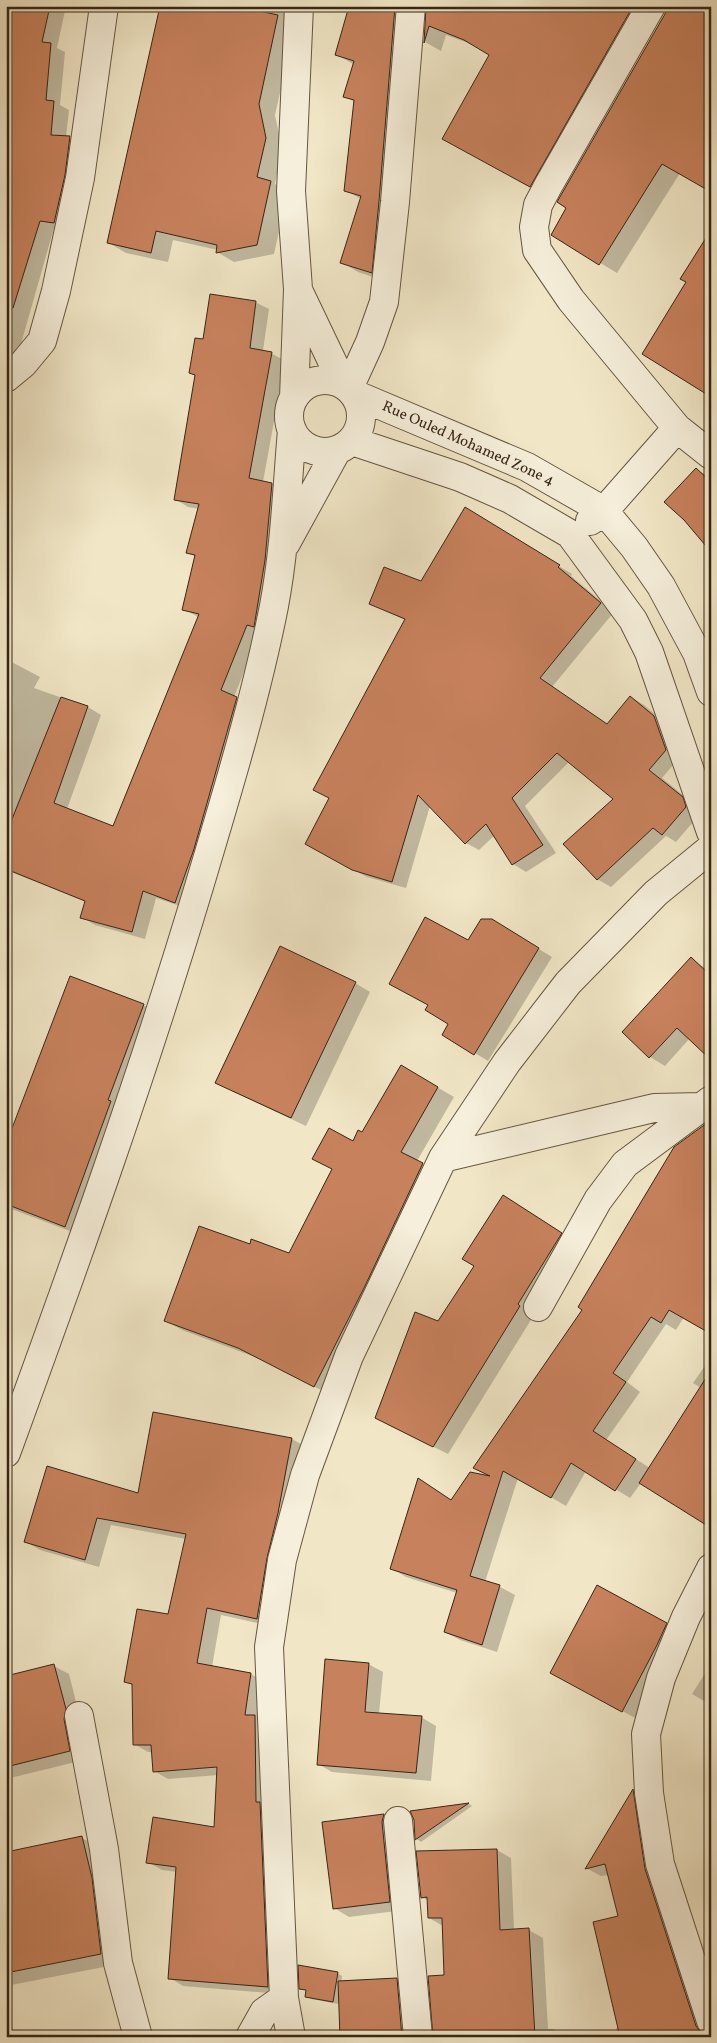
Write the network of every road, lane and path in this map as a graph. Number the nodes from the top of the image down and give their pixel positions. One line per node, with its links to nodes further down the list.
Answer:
1 (104, 6): 6 (street)
2 (299, 6): 5 (street)
3 (411, 6): 7 (street)
4 (651, 6): 9 (street)
5 (298, 289): 7 (street); 8 (street)
6 (6, 378)
7 (349, 389): 8 (street); 11 (street); 13 (street, Rue Ouled Mohamed Zone 4)
8 (294, 398): 10 (street)
9 (677, 428): 12 (street); 13 (street)
10 (292, 430): 11 (street); 15 (street)
11 (344, 446): 14 (street); 15 (street)
12 (711, 455)
13 (604, 511): 14 (street); 16 (street, Rue Ouled Mohamed Zone 4)
14 (570, 534): 17 (street)
15 (282, 550): 22 (street)
16 (711, 692)
17 (711, 832)
18 (711, 848): 20 (street)
19 (706, 1104): 20 (street); 21 (street)
20 (443, 1158): 26 (street)
21 (538, 1307)
22 (6, 1453)
23 (711, 1568): 27 (street)
24 (79, 1716): 28 (street)
25 (398, 1821): 31 (street)
26 (284, 1998): 29 (street); 30 (street)
27 (711, 2021)
28 (138, 2037)
29 (250, 2037)
30 (291, 2037)
31 (418, 2037)

